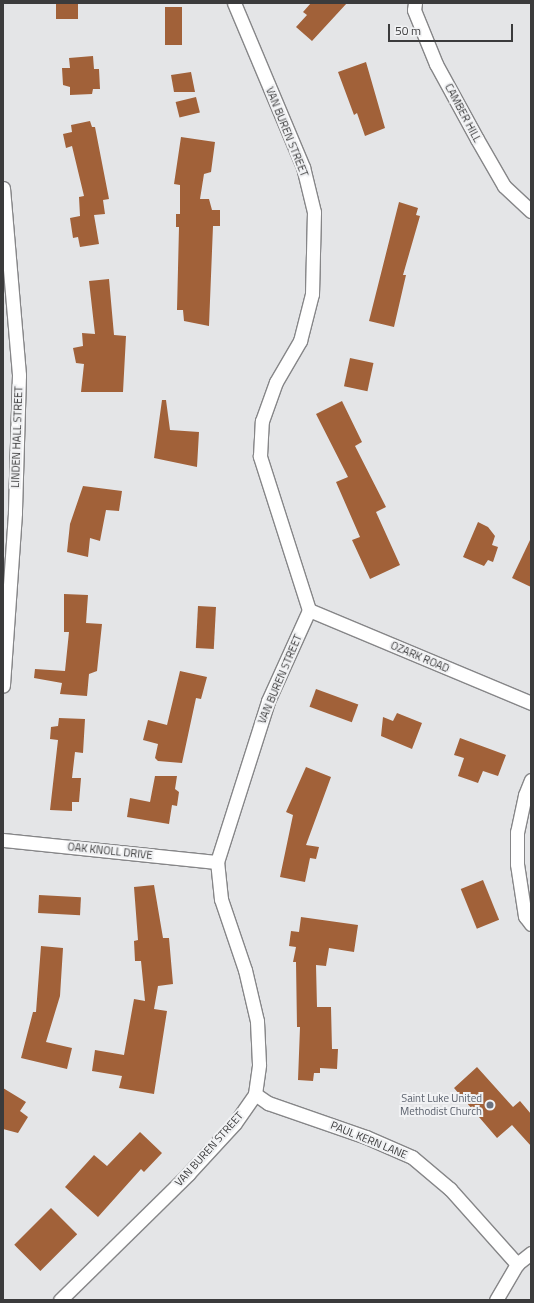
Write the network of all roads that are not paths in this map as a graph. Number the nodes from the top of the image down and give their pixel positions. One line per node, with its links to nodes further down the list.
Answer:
1 (234, 3): 5 (street, VAN BUREN STREET)
2 (415, 3): 4 (street, CAMBER HILL)
3 (3, 188): 6 (street, LINDEN HALL STREET)
4 (531, 211)
5 (309, 610): 7 (street, OZARK ROAD); 10 (street, VAN BUREN STREET)
6 (3, 686)
7 (531, 703)
8 (531, 780): 11 (street)
9 (3, 840): 10 (street, OAK KNOLL DRIVE)
10 (217, 862): 12 (street, VAN BUREN STREET)
11 (531, 924)
12 (255, 1094): 14 (street, PAUL KERN LANE); 15 (street, VAN BUREN STREET)
13 (531, 1253): 14 (street)
14 (517, 1264): 16 (street)
15 (60, 1300)
16 (496, 1300)

